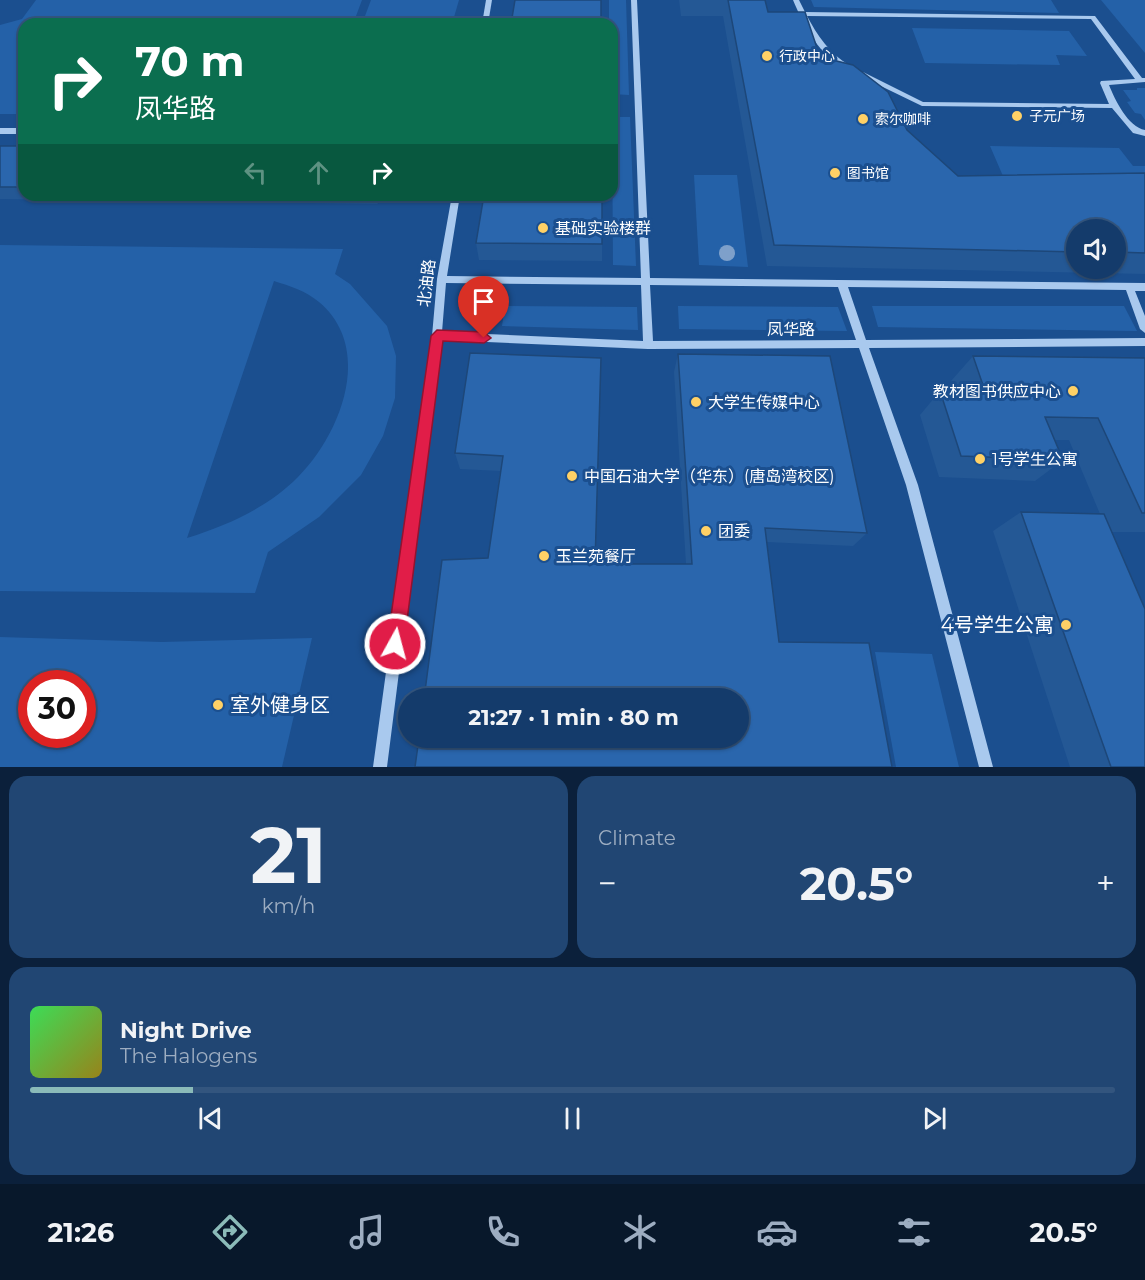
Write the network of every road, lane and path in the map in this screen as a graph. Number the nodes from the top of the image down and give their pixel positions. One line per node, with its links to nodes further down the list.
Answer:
1 (489, 0): 5 (street)
2 (634, 0): 13 (street)
3 (796, 0): 4 (street)
4 (801, 14): 6 (street); 7 (street)
5 (486, 18)
6 (1142, 80): 7 (street)
7 (1114, 106): 10 (street)
8 (0, 131): 9 (street)
9 (18, 131)
10 (1145, 133)
11 (455, 201): 12 (street, 北油路)
12 (442, 279): 13 (street); 18 (street, 北油路)
13 (644, 282): 14 (street); 21 (street)
14 (842, 284): 15 (street); 20 (street)
15 (1129, 287): 16 (street); 17 (street)
16 (1145, 287)
17 (1145, 329)
18 (437, 336): 21 (street, 凤华路); 22 (street, 北油路)
19 (1145, 342): 20 (street, 凤华路)
20 (864, 343): 21 (street, 凤华路); 23 (street)
21 (648, 345)
22 (380, 767)
23 (986, 767)

